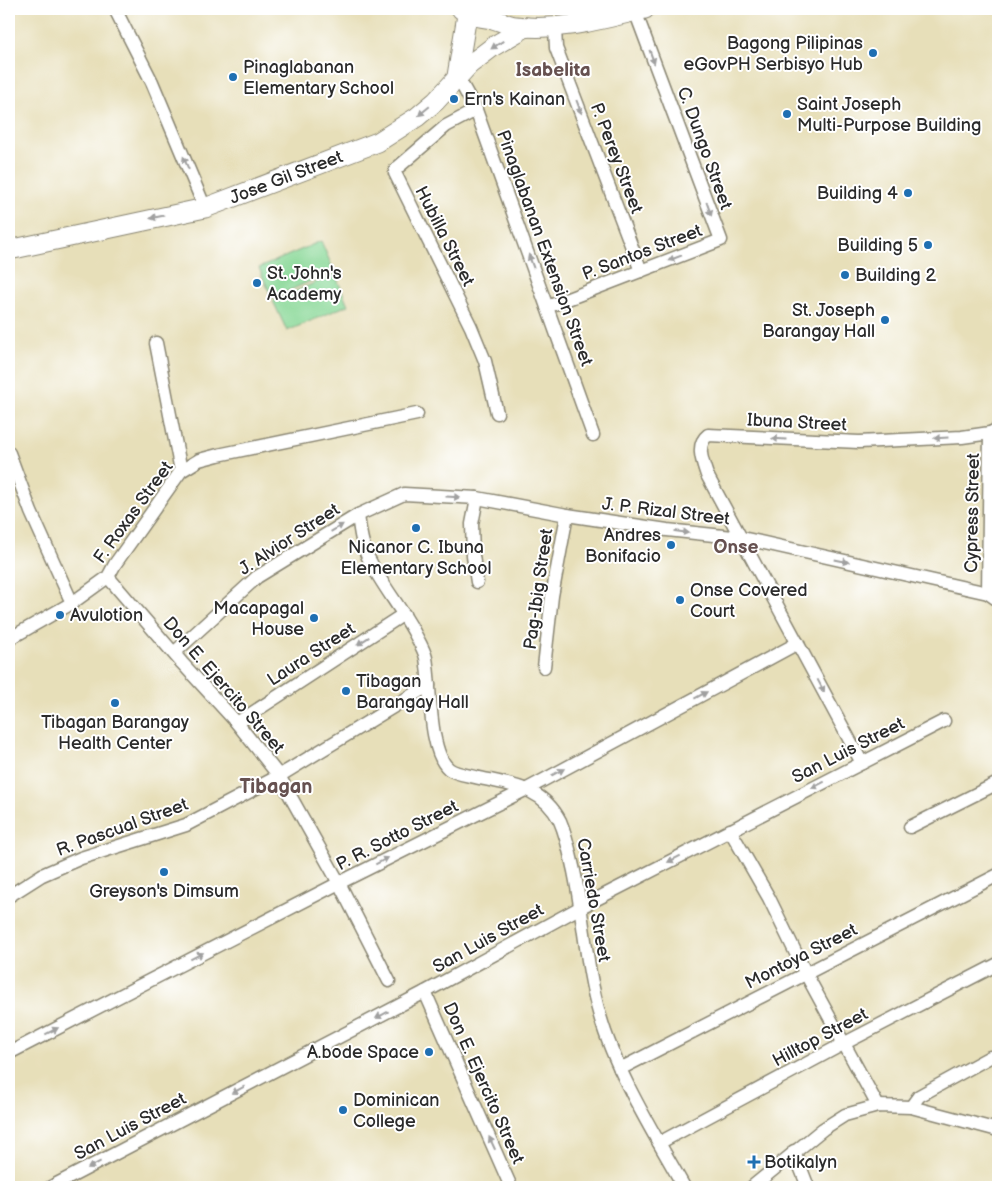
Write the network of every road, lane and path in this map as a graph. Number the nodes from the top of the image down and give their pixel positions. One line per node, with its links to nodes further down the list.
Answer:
1 (114, 9): 9 (street, one-way to 1)
2 (640, 10): 6 (street); 10 (street, C. Dungo Street, one-way to 10)
3 (464, 12): 4 (street); 7 (street)
4 (493, 14): 5 (street)
5 (526, 27): 6 (street); 7 (street, Jose Gil Street, one-way to 7)
6 (555, 28): 12 (street, P. Perey Street, one-way to 12)
7 (457, 76): 8 (street, Pinaglabanan Extension Street); 9 (street, Jose Gil Street, one-way to 9)
8 (476, 110): 13 (street, Pinaglabanan Extension Street, one-way to 8); 15 (street, Hubilla Street)
9 (205, 208): 11 (street, Jose Gil Street, one-way to 11)
10 (720, 240): 12 (street, P. Santos Street, one-way to 12)
11 (9, 250)
12 (641, 271): 13 (street, P. Santos Street)
13 (547, 307): 18 (street, Pinaglabanan Extension Street)
14 (156, 342): 20 (street)
15 (497, 413)
16 (417, 414): 20 (street, F. Roxas Street)
17 (994, 431): 24 (street, Ibuna Street, one-way to 24); 27 (street, Cypress Street)
18 (593, 435)
19 (9, 453): 28 (street)
20 (181, 471): 25 (street, F. Roxas Street)
21 (477, 498): 22 (street, J. P. Rizal Street, one-way to 21); 23 (street, J. P. Rizal Street); 26 (street)
22 (358, 515): 29 (street, Carriedo Street); 32 (street, J. Alvior Street, one-way to 22)
23 (567, 515): 24 (street, J. P. Rizal Street, one-way to 24); 33 (street, Pag-Ibig Street)
24 (742, 538): 27 (street, J. P. Rizal Street, one-way to 27); 31 (street)
25 (108, 577): 28 (street, F. Roxas Street); 32 (street, Don E. Ejercito Street)
26 (477, 582)
27 (993, 596)
28 (72, 603): 30 (street, F. Roxas Street)
29 (404, 614): 34 (street, Carriedo Street); 36 (street, Laura Street, one-way to 36)
30 (9, 639)
31 (798, 643): 37 (street, one-way to 37); 40 (street, P. R. Sotto Street, one-way to 31)
32 (174, 653): 36 (street, Don E. Ejercito Street)
33 (544, 668)
34 (429, 685): 38 (street, R. Pascual Street); 40 (street, Carriedo Street)
35 (944, 721): 37 (street, San Luis Street)
36 (237, 723): 38 (street, Don E. Ejercito Street)
37 (862, 763): 42 (street, San Luis Street, one-way to 42)
38 (279, 776): 44 (street, Don E. Ejercito Street); 45 (street, R. Pascual Street)
39 (998, 783): 41 (street)
40 (527, 789): 44 (street, P. R. Sotto Street, one-way to 40); 46 (street, Carriedo Street)
41 (910, 827)
42 (730, 830): 46 (street, San Luis Street, one-way to 46); 48 (street)
43 (998, 875): 48 (street, Montoya Street)
44 (338, 883): 49 (street, Don E. Ejercito Street); 52 (street, P. R. Sotto Street, one-way to 44)
45 (9, 896)
46 (581, 907): 50 (street, San Luis Street); 54 (street, Carriedo Street)
47 (998, 964): 51 (street, Hilltop Street)
48 (806, 974): 51 (street); 54 (street, Montoya Street)
49 (389, 980)
50 (425, 992): 60 (street, San Luis Street, one-way to 60); 61 (street, Don E. Ejercito Street, one-way to 50)
51 (845, 1043): 55 (street); 58 (street, Hilltop Street)
52 (9, 1053)
53 (990, 1057): 56 (street)
54 (620, 1069): 58 (street, Carriedo Street)
55 (878, 1106): 56 (street); 59 (street)
56 (911, 1107): 57 (street)
57 (998, 1130)
58 (659, 1144): 62 (street, Carriedo Street)
59 (794, 1151): 63 (street); 64 (street)
60 (51, 1187)
61 (511, 1187)
62 (684, 1187)
63 (752, 1187)
64 (808, 1187)

